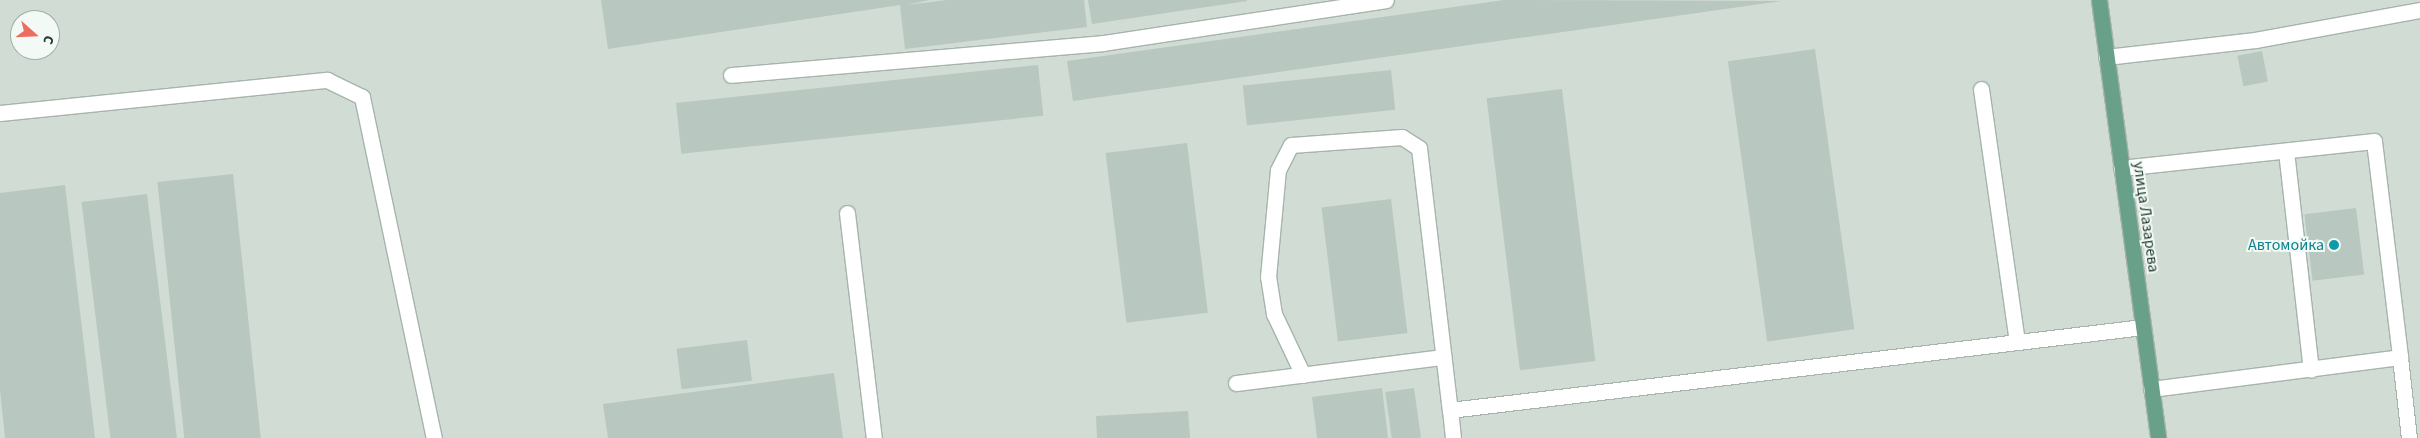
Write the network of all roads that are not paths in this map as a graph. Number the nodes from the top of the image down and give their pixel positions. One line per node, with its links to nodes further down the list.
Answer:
1 (1386, 0): 5 (lane)
2 (2098, 0): 4 (main road, улица Лазарева)
3 (2420, 10): 4 (lane)
4 (2106, 57): 9 (main road, улица Лазарева)
5 (731, 75)
6 (1981, 89): 12 (lane)
7 (0, 114): 20 (lane)
8 (2286, 151): 9 (lane); 14 (lane); 15 (lane)
9 (2121, 168): 11 (main road, улица Лазарева)
10 (847, 213): 21 (lane)
11 (2143, 326): 12 (lane); 18 (main road, улица Лазарева)
12 (2017, 342): 19 (lane)
13 (1443, 357): 16 (lane); 16 (lane); 19 (lane)
14 (2400, 357): 15 (lane); 24 (lane)
15 (2311, 370): 18 (lane)
16 (1303, 375): 17 (lane)
17 (1236, 383)
18 (2151, 389): 23 (main road, улица Лазарева)
19 (1450, 410): 22 (lane)
20 (434, 438)
21 (874, 438)
22 (1453, 438)
23 (2158, 438)
24 (2409, 438)

